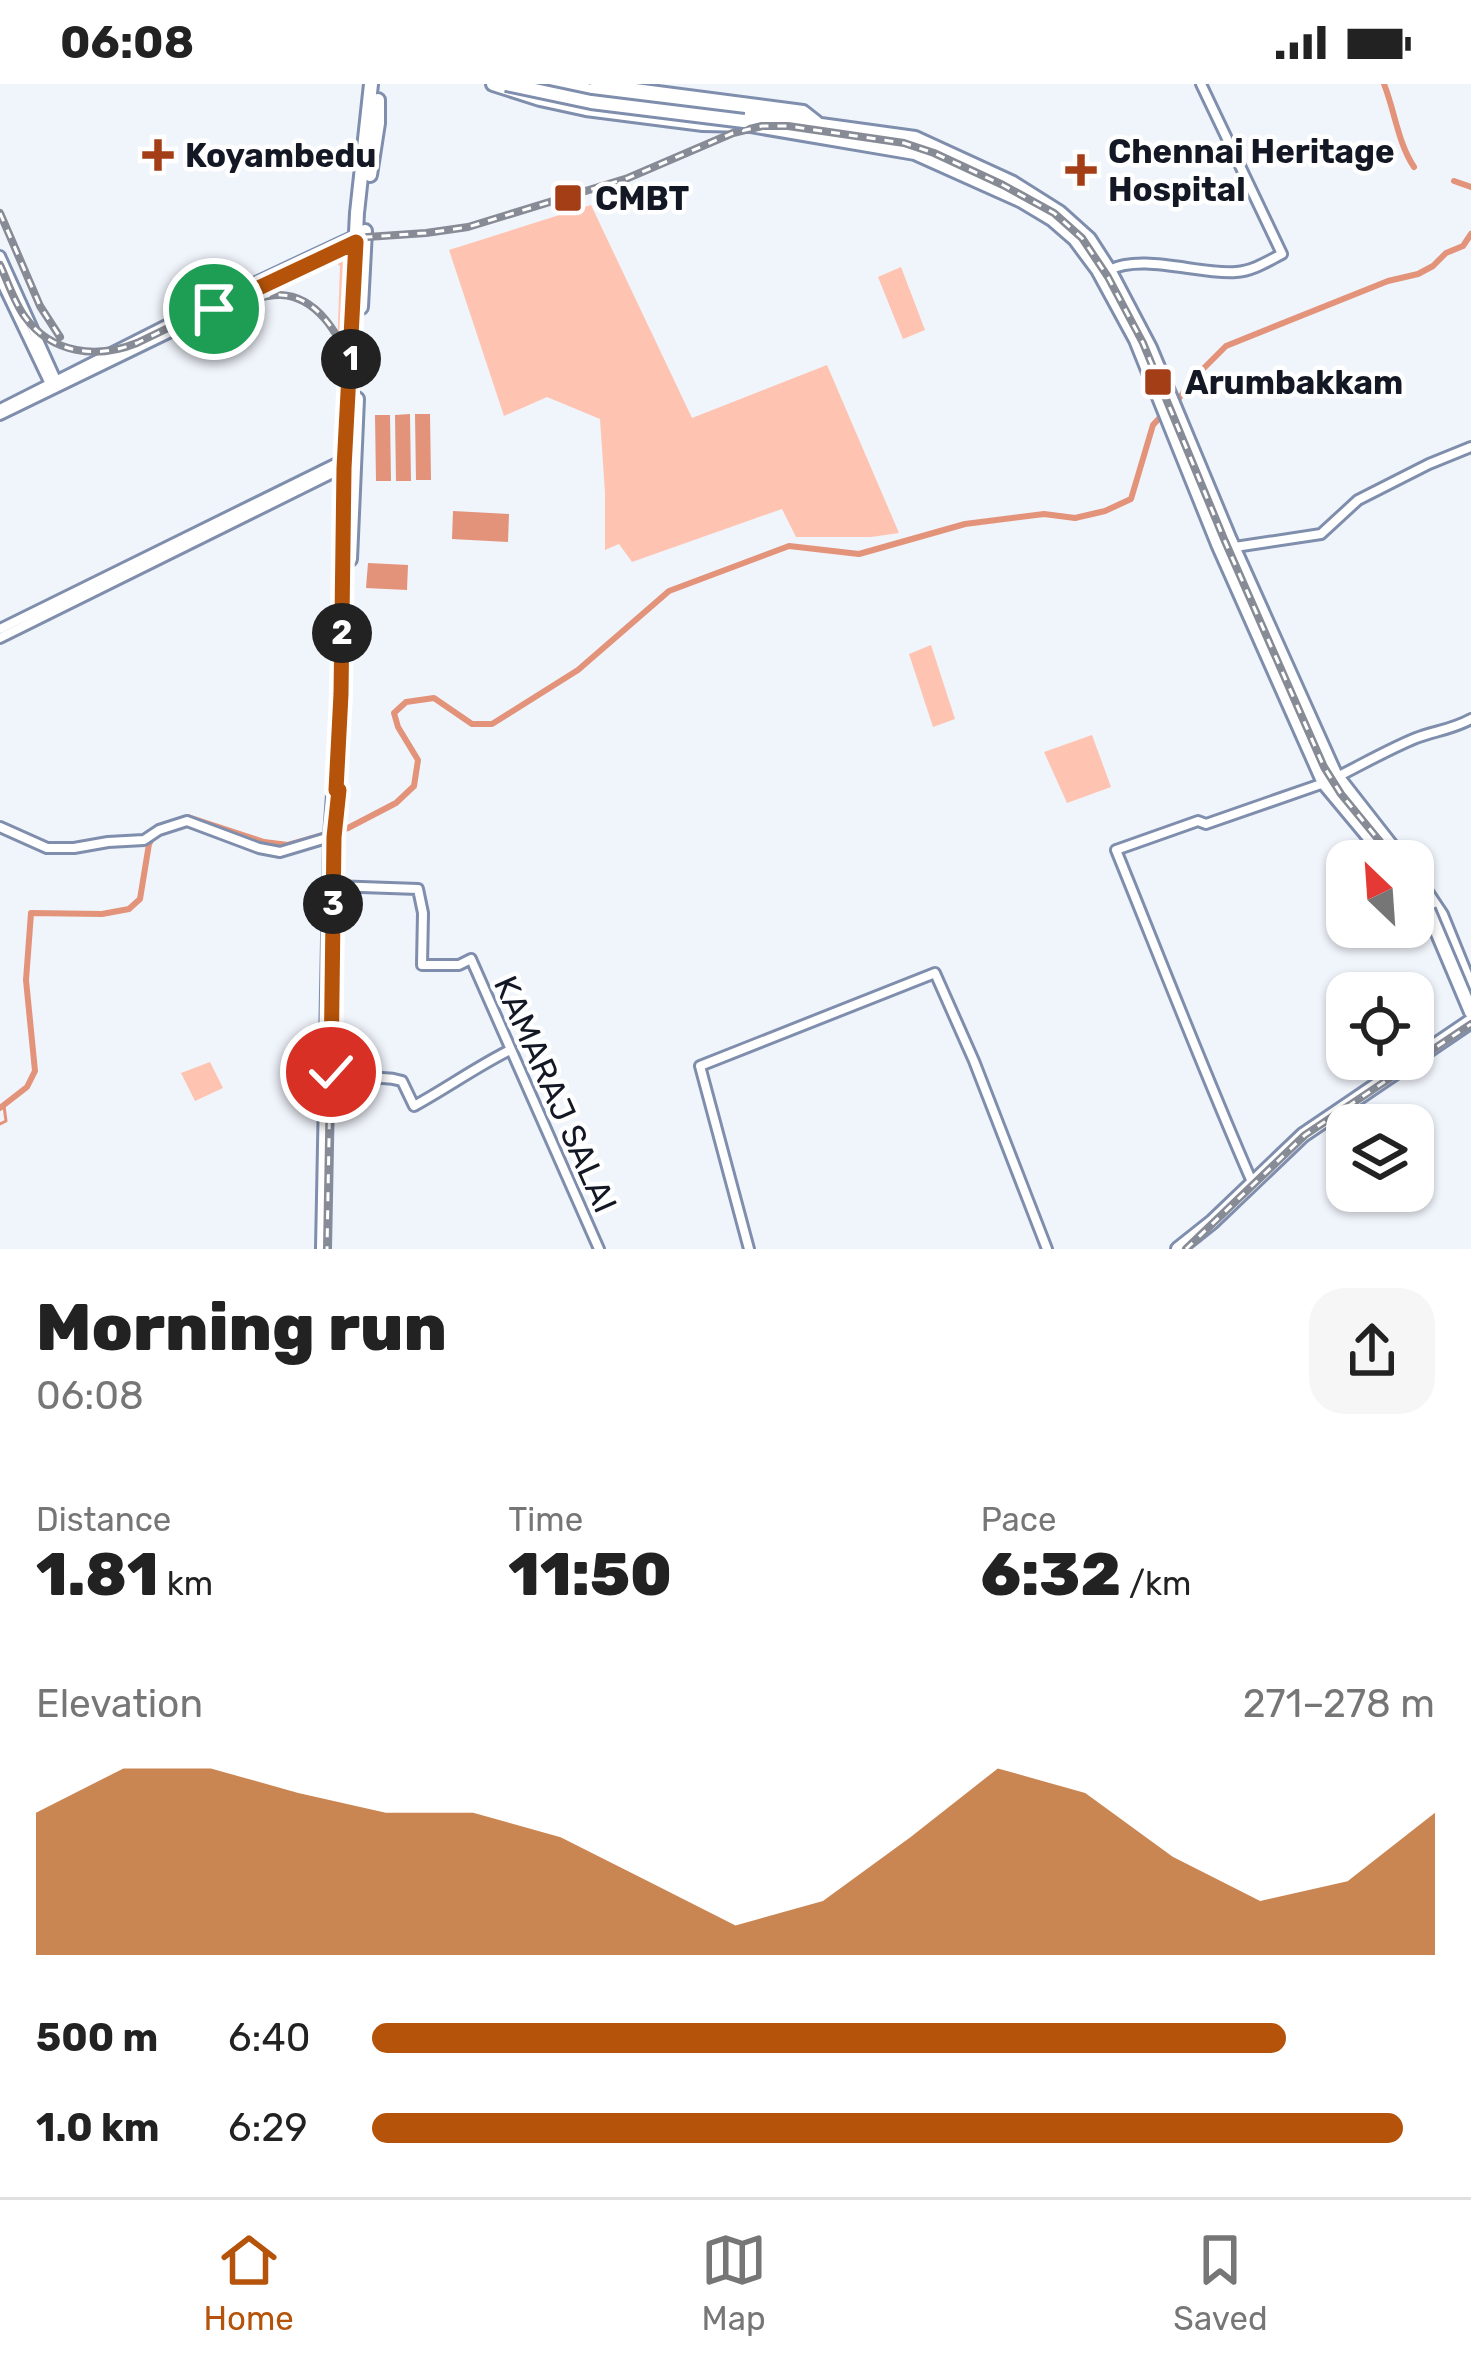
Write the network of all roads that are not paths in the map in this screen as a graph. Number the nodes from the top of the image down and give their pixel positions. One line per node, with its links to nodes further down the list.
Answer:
1 (374, 84): 15 (main road); 23 (main road)
2 (493, 84): 9 (main road)
3 (506, 84): 11 (main road, bridge)
4 (525, 84): 11 (main road, bridge)
5 (553, 84): 7 (main road)
6 (1201, 84): 17 (street)
7 (584, 87): 8 (main road); 9 (main road); 12 (main road)
8 (650, 101): 10 (main road); 11 (main road)
9 (586, 109): 10 (main road)
10 (648, 116): 11 (main road)
11 (751, 120): 12 (main road); 14 (main road)
12 (817, 123): 13 (main road)
13 (846, 127): 14 (main road); 17 (main road)
14 (843, 142): 20 (main road)
15 (356, 238): 19 (street); 23 (main road)
16 (0, 256): 19 (street)
17 (1109, 270): 20 (main road)
18 (0, 279): 19 (street)
19 (55, 385): 21 (street)
20 (1167, 403): 24 (main road); 25 (main road)
21 (0, 412)
22 (1471, 447): 25 (street)
23 (350, 464): 26 (street); 31 (main road)
24 (1218, 544): 25 (street); 27 (main road)
25 (1234, 548): 27 (main road)
26 (0, 633)
27 (1286, 681): 29 (main road)
28 (1471, 719): 29 (street)
29 (1330, 780): 32 (main road); 33 (main road); 47 (street)
30 (0, 827): 31 (street)
31 (334, 829): 34 (main road); 46 (main road)
32 (1373, 840)
33 (1384, 840)
34 (334, 886): 42 (street, KAMARAJ SALAI); 46 (main road)
35 (1434, 898): 38 (street)
36 (1434, 906): 39 (main road)
37 (1434, 921): 39 (main road, bridge)
38 (1471, 977)
39 (1469, 1000): 40 (street)
40 (1471, 1023): 41 (main road); 43 (main road)
41 (1434, 1049)
42 (510, 1050): 46 (street); 49 (street, KAMARAJ SALAI)
43 (1434, 1050)
44 (1388, 1080): 45 (main road)
45 (1374, 1089): 47 (main road); 53 (main road)
46 (328, 1094): 48 (main road)
47 (1252, 1182): 52 (main road)
48 (327, 1249)
49 (599, 1249)
50 (749, 1249): 51 (street)
51 (1047, 1249)
52 (1178, 1249)
53 (1191, 1249)

